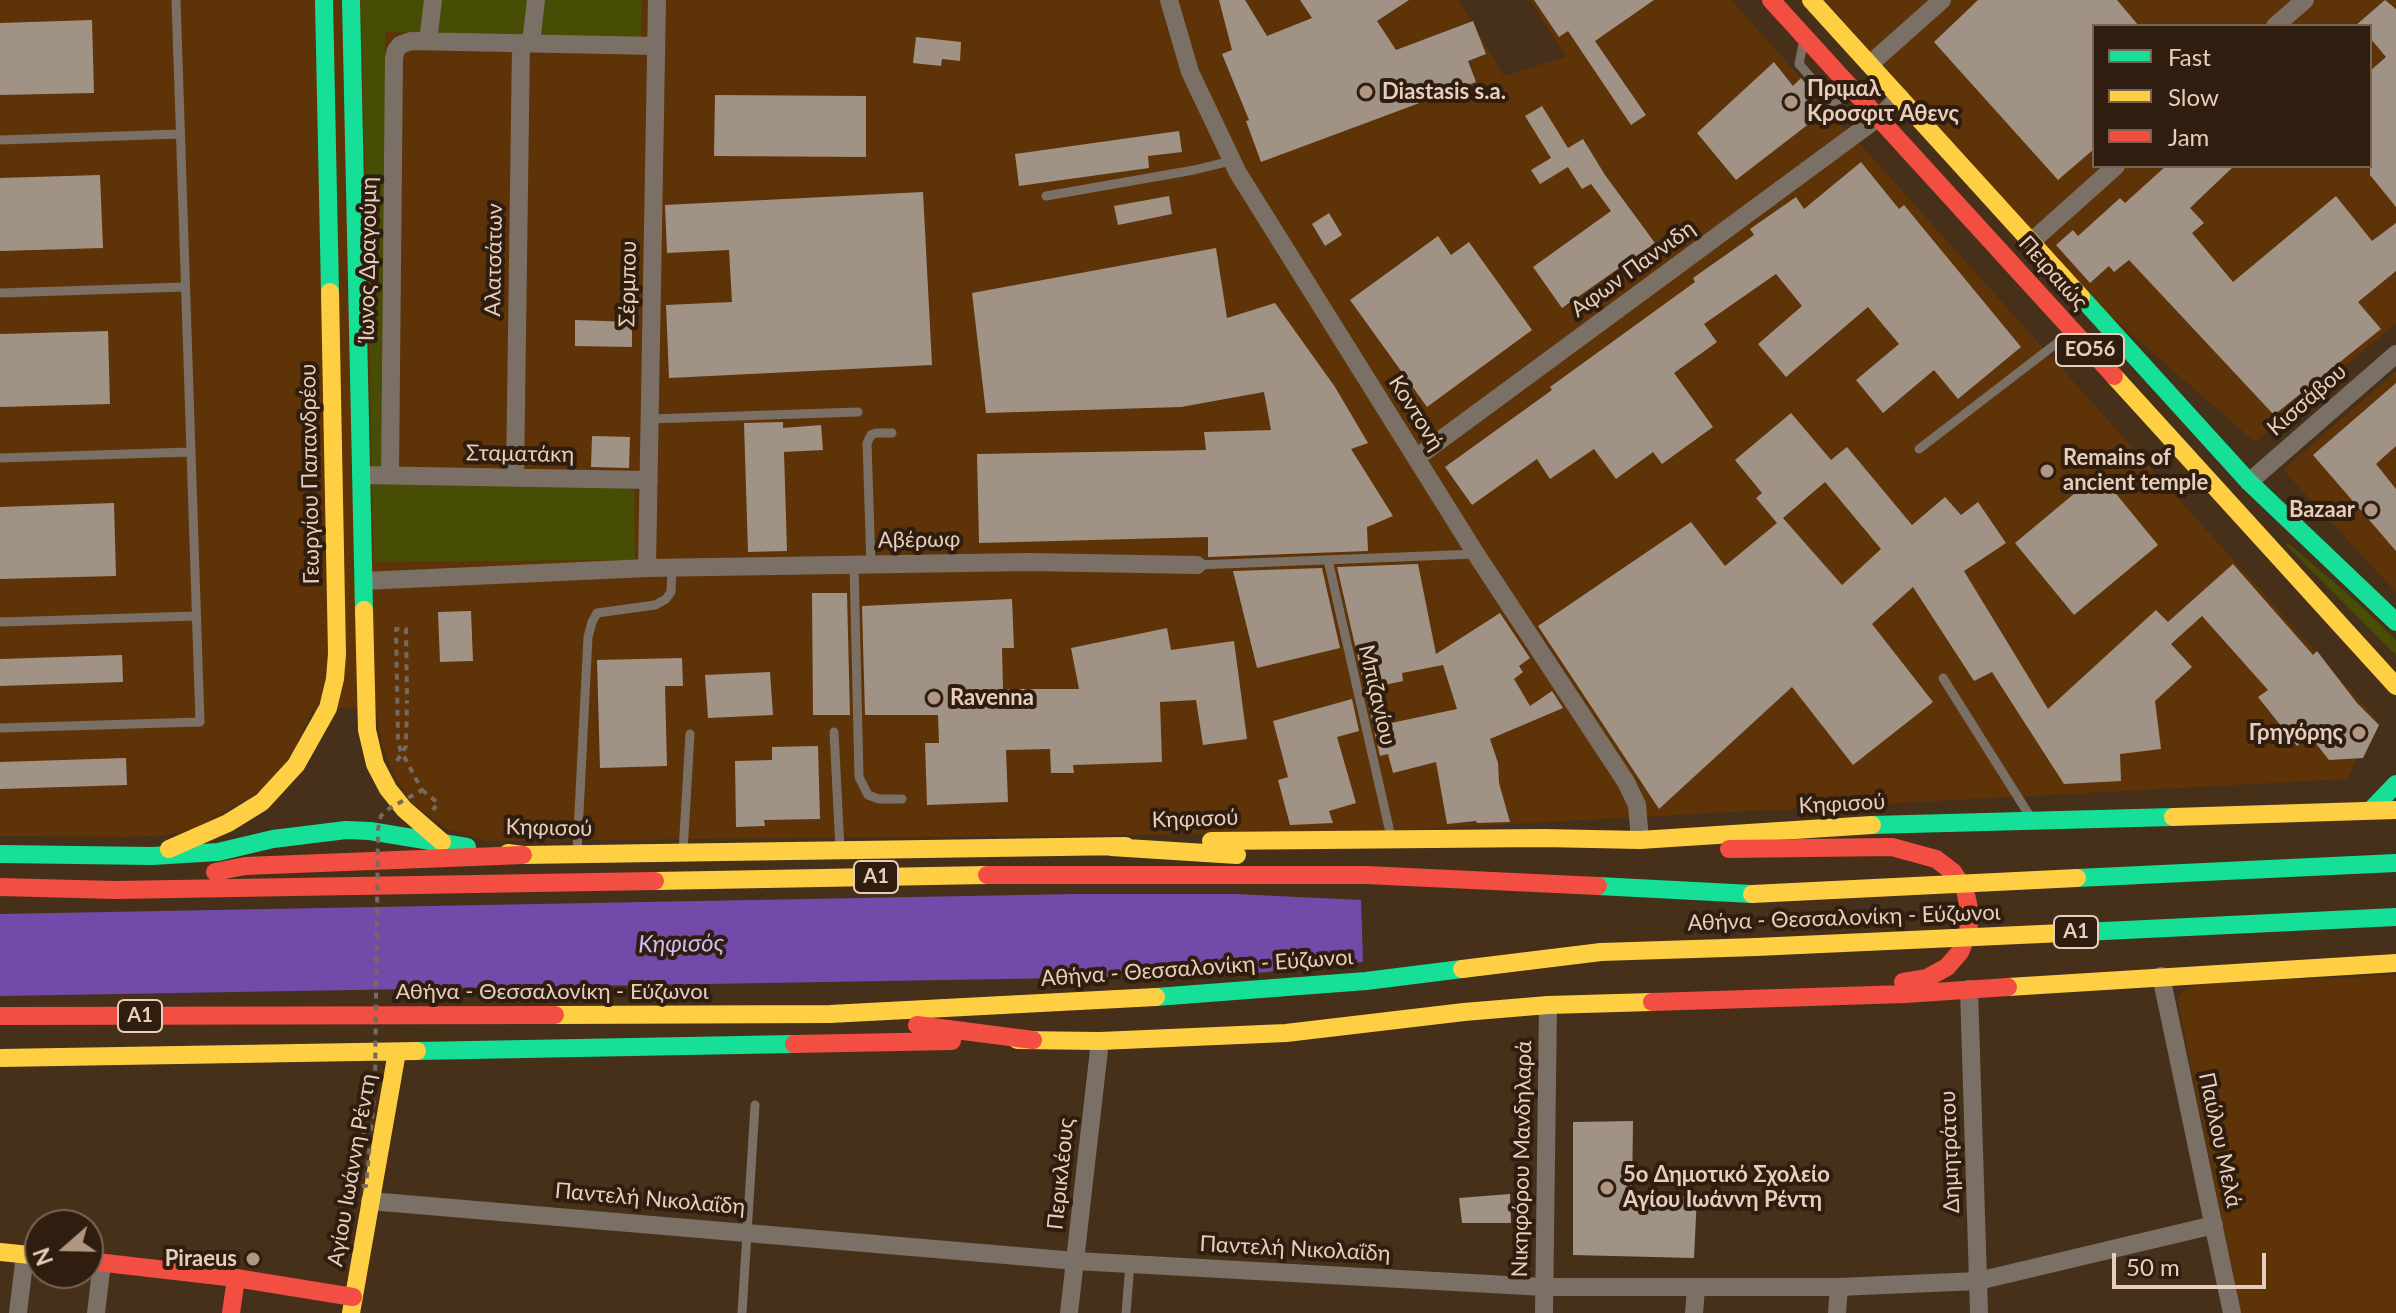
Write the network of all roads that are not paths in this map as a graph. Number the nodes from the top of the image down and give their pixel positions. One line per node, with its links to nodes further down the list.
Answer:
1 (176, 0): 19 (lane)
2 (324, 0): 70 (main road, Γεωργίου Παπανδρέου)
3 (351, 0): 36 (main road)
4 (433, 0): 13 (street)
5 (536, 0): 14 (street, Αλατσάτων)
6 (657, 0): 15 (street, Σέρμπου)
7 (1169, 0): 21 (street, Κοντονή)
8 (1771, 0): 18 (main road, Πειραιώς / ΕΟ56)
9 (1811, 0): 16 (main road, Πειραιώς / ΕΟ56)
10 (1942, 0): 16 (street)
11 (2305, 0): 12 (street)
12 (2277, 24)
13 (428, 41): 14 (street); 37 (street, Ίωνος Δραγούμη)
14 (526, 43): 15 (street); 38 (street, Αλατσάτων)
15 (656, 46): 30 (street, Σέρμπου)
16 (1870, 64): 17 (main road, Πειραιώς / ΕΟ56)
17 (1900, 97): 18 (street, Αφων Παννιδη); 24 (main road, Πειραιώς / ΕΟ56)
18 (1879, 117): 27 (main road, Πειραιώς / ΕΟ56); 35 (street, Αφων Παννιδη)
19 (180, 134): 20 (lane); 25 (lane)
20 (0, 140)
21 (1231, 161): 23 (lane); 35 (street, Κοντονή)
22 (2114, 168): 24 (street)
23 (1046, 196)
24 (2031, 242): 40 (main road, Πειραιώς / ΕΟ56)
25 (185, 287): 26 (lane); 33 (lane)
26 (0, 293)
27 (2072, 331): 32 (lane); 52 (main road, Πειραιώς / ΕΟ56)
28 (2396, 354): 40 (street, Κισσάβου)
29 (858, 412): 30 (lane)
30 (650, 419): 39 (street, Σέρμπου)
31 (892, 433): 43 (lane)
32 (1919, 449)
33 (191, 452): 34 (lane); 48 (lane)
34 (0, 458)
35 (1416, 458): 41 (street, Κοντονή)
36 (361, 475): 37 (street, Σταματάκη); 47 (main road)
37 (390, 475): 38 (street, Σταματάκη)
38 (515, 478): 39 (street, Σταματάκη)
39 (649, 480): 45 (street, Σέρμπου)
40 (2249, 482): 50 (main road, Πειραιώς / ΕΟ56)
41 (1476, 554): 42 (lane, Αβέρωφ); 62 (street, Κοντονή)
42 (1328, 560): 44 (lane, Αβέρωφ); 61 (lane, Μπιζανίου)
43 (863, 565): 44 (street, Αβέρωφ); 46 (street, Αβέρωφ); 57 (lane)
44 (1197, 565)
45 (647, 568): 46 (street, Αβέρωφ); 47 (street, Αβέρωφ)
46 (672, 568): 68 (lane)
47 (364, 581): 63 (main road)
48 (196, 616): 49 (lane); 53 (lane)
49 (0, 622)
50 (2396, 622)
51 (1943, 678): 60 (lane)
52 (2396, 686)
53 (0, 728)
54 (834, 732): 65 (lane)
55 (690, 734): 66 (lane)
56 (2396, 784): 58 (main road)
57 (902, 799)
58 (2371, 810): 59 (main road, Κηφισού); 60 (main road, Κηφισού)
59 (2396, 810)
60 (2033, 821): 62 (main road, Κηφισού)
61 (1391, 838): 62 (main road, Κηφισού); 64 (main road, Κηφισού)
62 (1640, 840): 79 (main road)
63 (443, 843): 69 (main road, Κηφισού); 70 (main road, Κηφισού)
64 (1111, 847): 65 (main road, Κηφισού); 72 (main road)
65 (840, 849): 66 (main road, Κηφισού)
66 (683, 852): 68 (main road, Κηφισού)
67 (0, 854): 70 (main road, Κηφισού)
68 (577, 854): 69 (main road, Κηφισού)
69 (523, 855): 74 (main road)
70 (152, 856)
71 (2396, 863): 72 (main road, Αθήνα - Θεσσαλονίκη - Εύζωνοι / Α1, bridge)
72 (1366, 875): 74 (main road, Αθήνα - Θεσσαλονίκη - Εύζωνοι / Α1)
73 (0, 887): 74 (main road, Αθήνα - Θεσσαλονίκη - Εύζωνοι / Α1)
74 (115, 890)
75 (2396, 917): 81 (main road, Αθήνα - Θεσσαλονίκη - Εύζωνοι / Α1, bridge)
76 (2396, 963): 77 (main road)
77 (2161, 976): 78 (main road); 89 (street, Παύλου Μελά)
78 (1969, 989): 79 (main road); 97 (street, Δημητράτου)
79 (1794, 997): 80 (main road)
80 (1548, 1005): 84 (main road); 98 (street, Νικηφόρου Μανδηλαρά)
81 (830, 1014): 82 (main road, Αθήνα - Θεσσαλονίκη - Εύζωνοι / Α1); 83 (main road)
82 (0, 1016)
83 (1033, 1040): 84 (main road); 85 (main road)
84 (1100, 1041): 93 (street, Περικλέους)
85 (397, 1052): 86 (main road); 88 (main road, Αγίου Ιωάννη Ρέντη)
86 (0, 1058)
87 (755, 1105): 90 (lane)
88 (370, 1201): 90 (street, Παντελή Νικολαΐδη); 103 (main road, Αγίου Ιωάννη Ρέντη)
89 (2214, 1225): 97 (street, Παντελή Νικολαΐδη); 114 (street, Παύλου Μελά)
90 (747, 1231): 93 (street, Παντελή Νικολαΐδη); 107 (lane)
91 (0, 1252): 92 (main road)
92 (24, 1254)
93 (1076, 1261): 95 (street, Παντελή Νικολαΐδη); 108 (street, Περικλέους)
94 (104, 1263): 96 (main road)
95 (1130, 1264): 98 (street, Παντελή Νικολαΐδη); 109 (lane)
96 (236, 1278): 103 (main road); 106 (main road)
97 (1978, 1281): 99 (street, Παντελή Νικολαΐδη); 113 (street, Δημητράτου)
98 (1544, 1287): 101 (street, Παντελή Νικολαΐδη); 110 (street, Νικηφόρου Μανδηλαρά)
99 (1839, 1287): 101 (street, Παντελή Νικολαΐδη); 112 (street)
100 (24, 1288): 104 (street)
101 (1696, 1288): 111 (street)
102 (96, 1289): 105 (street)
103 (352, 1305)
104 (18, 1313)
105 (96, 1313)
106 (231, 1313)
107 (742, 1313)
108 (1069, 1313)
109 (1126, 1313)
110 (1544, 1313)
111 (1694, 1313)
112 (1837, 1313)
113 (1979, 1313)
114 (2232, 1313)

